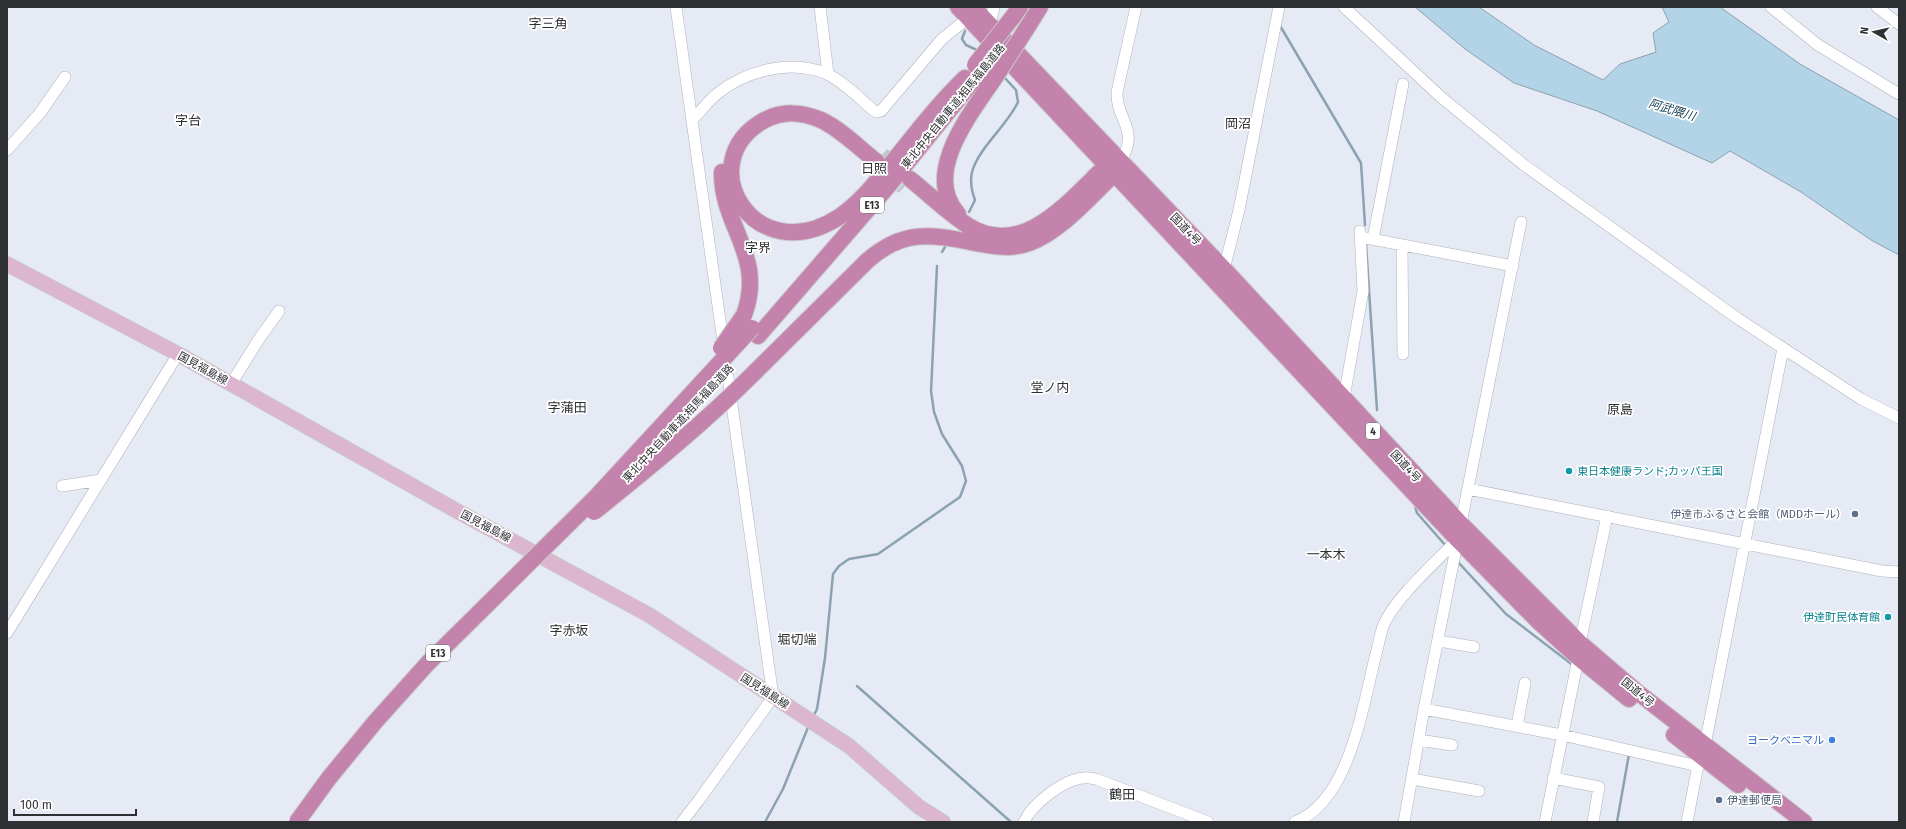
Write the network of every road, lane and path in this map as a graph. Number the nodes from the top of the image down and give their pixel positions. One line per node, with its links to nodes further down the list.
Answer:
1 (676, 7): 21 (street)
2 (820, 7): 16 (street)
3 (994, 7): 14 (street)
4 (1031, 7): 12 (highway, 東北中央自動車道;相馬福島道路 / E13)
5 (1040, 7): 12 (highway)
6 (1136, 7): 23 (street)
7 (1279, 7): 31 (street)
8 (1344, 7): 34 (street)
9 (1772, 7): 20 (street)
10 (1877, 7): 13 (street)
11 (967, 11): 14 (highway, 国道4号 / 4); 16 (street)
12 (1019, 20): 15 (highway, bridge); 15 (highway, 東北中央自動車道;相馬福島道路 / E13, bridge)
13 (1899, 24)
14 (987, 30): 23 (highway, 国道4号 / 4)
15 (984, 71): 18 (highway, 東北中央自動車道;相馬福島道路 / E13); 25 (highway); 33 (highway, 東北中央自動車道;相馬福島道路 / E13)
16 (828, 74): 21 (street)
17 (65, 77): 22 (street)
18 (964, 78): 33 (highway, 東北中央自動車道;相馬福島道路 / E13); 33 (highway)
19 (1403, 84): 26 (street)
20 (1899, 94)
21 (693, 119): 55 (street)
22 (7, 150)
23 (1114, 167): 25 (highway); 27 (highway); 31 (highway, 国道4号 / 4); 39 (highway, 国道4号 / 4)
24 (1521, 222): 30 (street)
25 (969, 226): 27 (highway)
26 (1373, 239): 28 (street); 38 (street)
27 (981, 244): 44 (highway, bridge)
28 (1402, 245): 30 (street); 36 (street)
29 (7, 264): 35 (main road, 国見福島線)
30 (1513, 266): 43 (street)
31 (1224, 269): 38 (highway, 国道4号 / 4)
32 (279, 311): 37 (street)
33 (751, 326): 44 (highway, 東北中央自動車道;相馬福島道路 / E13, bridge); 44 (highway, bridge)
34 (1783, 348): 40 (street); 47 (street)
35 (178, 354): 37 (main road, 国見福島線); 41 (street)
36 (1403, 354)
37 (231, 384): 55 (main road, 国見福島線)
38 (1343, 399): 39 (street); 46 (highway, 国道4号 / 4)
39 (1340, 416): 46 (highway, 国道4号 / 4)
40 (1899, 418)
41 (101, 480): 42 (street); 49 (street)
42 (62, 486)
43 (1468, 490): 45 (street); 46 (street)
44 (594, 505): 65 (highway, 東北中央自動車道;相馬福島道路 / E13, bridge); 66 (highway, 東北中央自動車道;相馬福島道路 / E13)
45 (1608, 516): 47 (street); 51 (street)
46 (1459, 532): 50 (street); 51 (highway, 国道4号 / 4); 53 (highway, 国道4号 / 4); 71 (street)
47 (1744, 544): 48 (street); 61 (street)
48 (1899, 572)
49 (7, 633)
50 (1439, 641): 52 (street); 56 (street)
51 (1580, 643): 61 (highway, 国道4号 / 4)
52 (1474, 647)
53 (1580, 659): 58 (street); 61 (highway, 国道4号 / 4)
54 (1525, 683): 57 (street)
55 (773, 696): 67 (street); 68 (main road, 国見福島線)
56 (1424, 709): 57 (street); 59 (street)
57 (1517, 726): 58 (street)
58 (1561, 736): 61 (street); 62 (street)
59 (1418, 740): 60 (street); 63 (street)
60 (1452, 745)
61 (1701, 755): 75 (street); 76 (highway, 国道4号 / 4); 77 (highway, 国道4号 / 4)
62 (1553, 778): 73 (street); 74 (street)
63 (1412, 779): 64 (street); 72 (street)
64 (1479, 791)
65 (297, 822)
66 (306, 822)
67 (682, 822)
68 (943, 822)
69 (1024, 822): 70 (street)
70 (1208, 822)
71 (1295, 822)
72 (1404, 822)
73 (1545, 822)
74 (1593, 822)
75 (1688, 822)
76 (1787, 822)
77 (1804, 822)

